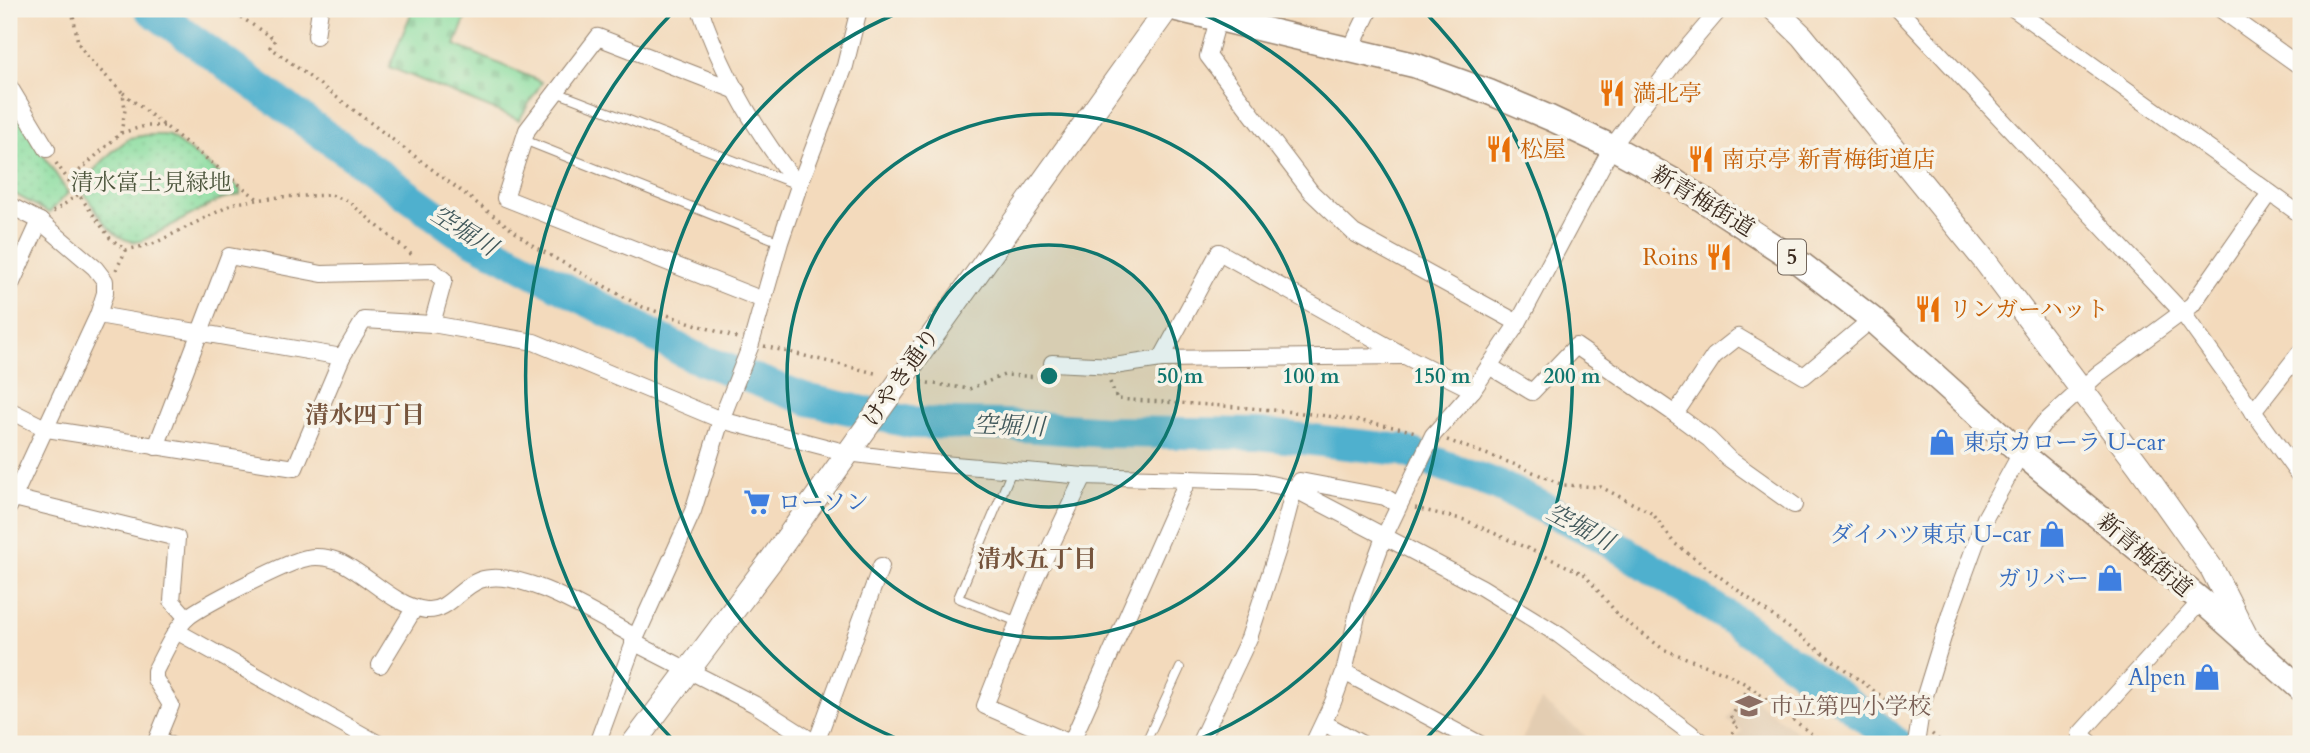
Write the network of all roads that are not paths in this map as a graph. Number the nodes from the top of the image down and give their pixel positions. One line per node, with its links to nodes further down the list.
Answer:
1 (320, 9): 13 (street)
2 (700, 9): 17 (street)
3 (859, 9): 22 (street)
4 (1167, 9): 50 (street, けやき通り)
5 (1177, 9): 12 (main road, 新青梅街道 / 5)
6 (1370, 9): 14 (street)
7 (1720, 9): 20 (street)
8 (1774, 9): 43 (street)
9 (1898, 9): 30 (street)
10 (2014, 9): 23 (street)
11 (2220, 9): 15 (street)
12 (1218, 20): 14 (main road, 新青梅街道 / 5); 33 (street)
13 (316, 36)
14 (1350, 50): 20 (main road, 新青梅街道 / 5)
15 (2301, 67)
16 (9, 86): 21 (street)
17 (737, 91): 18 (street); 22 (street)
18 (556, 92): 19 (street); 22 (lane)
19 (524, 140): 27 (lane); 29 (street)
20 (1612, 147): 32 (main road, 新青梅街道 / 5); 33 (street)
21 (47, 149)
22 (799, 186): 27 (street)
23 (2270, 192): 25 (street); 30 (street)
24 (9, 205): 26 (street)
25 (2301, 215)
26 (40, 221): 28 (street); 31 (street)
27 (780, 242): 29 (street)
28 (9, 289)
29 (763, 300): 47 (street)
30 (2182, 312): 43 (street); 45 (street)
31 (98, 315): 35 (street); 48 (street)
32 (1872, 319): 46 (street); 51 (main road, 新青梅街道 / 5)
33 (1518, 323): 40 (street)
34 (432, 324): 35 (street); 38 (street); 47 (street)
35 (201, 335): 38 (street); 49 (street)
36 (2301, 351): 45 (street)
37 (1405, 356): 39 (street); 39 (street); 42 (street)
38 (342, 358): 49 (street)
39 (1161, 359): 41 (street)
40 (1489, 366): 42 (street); 46 (street)
41 (1048, 370)
42 (1473, 390): 57 (street)
43 (2082, 390): 51 (street); 67 (street)
44 (9, 411): 48 (street)
45 (2253, 412): 54 (street)
46 (1675, 414): 59 (street)
47 (722, 418): 50 (street); 66 (street)
48 (47, 429): 49 (street); 58 (street)
49 (156, 447)
50 (851, 448): 52 (street); 70 (street, けやき通り)
51 (2021, 453): 62 (main road, 新青梅街道 / 5); 88 (street)
52 (1013, 468): 53 (street); 64 (lane)
53 (1084, 476): 55 (street); 64 (street)
54 (2301, 478)
55 (1188, 479): 56 (street); 81 (street)
56 (1294, 489): 57 (street); 60 (street); 83 (street)
57 (1399, 502): 60 (street)
58 (11, 503): 65 (street)
59 (1794, 505)
60 (1384, 537): 71 (street); 87 (street)
61 (881, 566): 80 (street)
62 (2201, 601): 67 (main road, 新青梅街道 / 5); 89 (street)
63 (414, 609): 65 (street); 66 (street); 68 (street)
64 (1018, 622): 81 (street)
65 (183, 625): 74 (street); 75 (street)
66 (634, 639): 70 (street); 78 (street)
67 (2249, 643): 72 (main road, 新青梅街道 / 5)
68 (380, 665)
69 (1180, 668): 82 (lane)
70 (687, 670): 79 (street, けやき通り); 80 (street)
71 (1344, 671): 73 (street); 86 (street)
72 (2301, 689)
73 (1324, 723): 84 (street); 85 (street)
74 (357, 739): 77 (street)
75 (157, 740): 76 (lane)
76 (177, 744)
77 (379, 744)
78 (599, 744)
79 (633, 744)
80 (817, 744)
81 (1072, 744)
82 (1145, 744)
83 (1199, 744)
84 (1313, 744)
85 (1362, 744)
86 (1480, 744)
87 (1705, 744)
88 (1916, 744)
89 (2092, 744)

